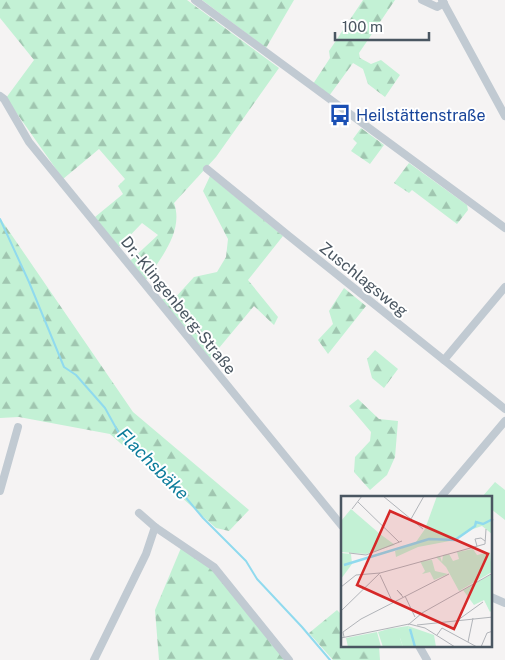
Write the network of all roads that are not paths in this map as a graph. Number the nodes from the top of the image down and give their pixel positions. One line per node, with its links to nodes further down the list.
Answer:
1 (195, 0): 7 (street)
2 (422, 0): 3 (street)
3 (443, 2): 5 (street)
4 (0, 96): 16 (street, Dr.-Klingenberg-Straße)
5 (505, 116)
6 (208, 169): 9 (street, Zuschlagsweg)
7 (505, 228)
8 (505, 287): 9 (street)
9 (444, 360): 10 (street, Zuschlagsweg)
10 (505, 409)
11 (505, 421): 14 (street)
12 (18, 426): 13 (street)
13 (0, 491)
14 (442, 496)
15 (138, 513): 17 (street)
16 (341, 525)
17 (156, 527): 21 (street); 22 (street)
18 (492, 597): 19 (street)
19 (505, 603)
20 (420, 648): 23 (street)
21 (94, 660)
22 (289, 660)
23 (427, 660)

